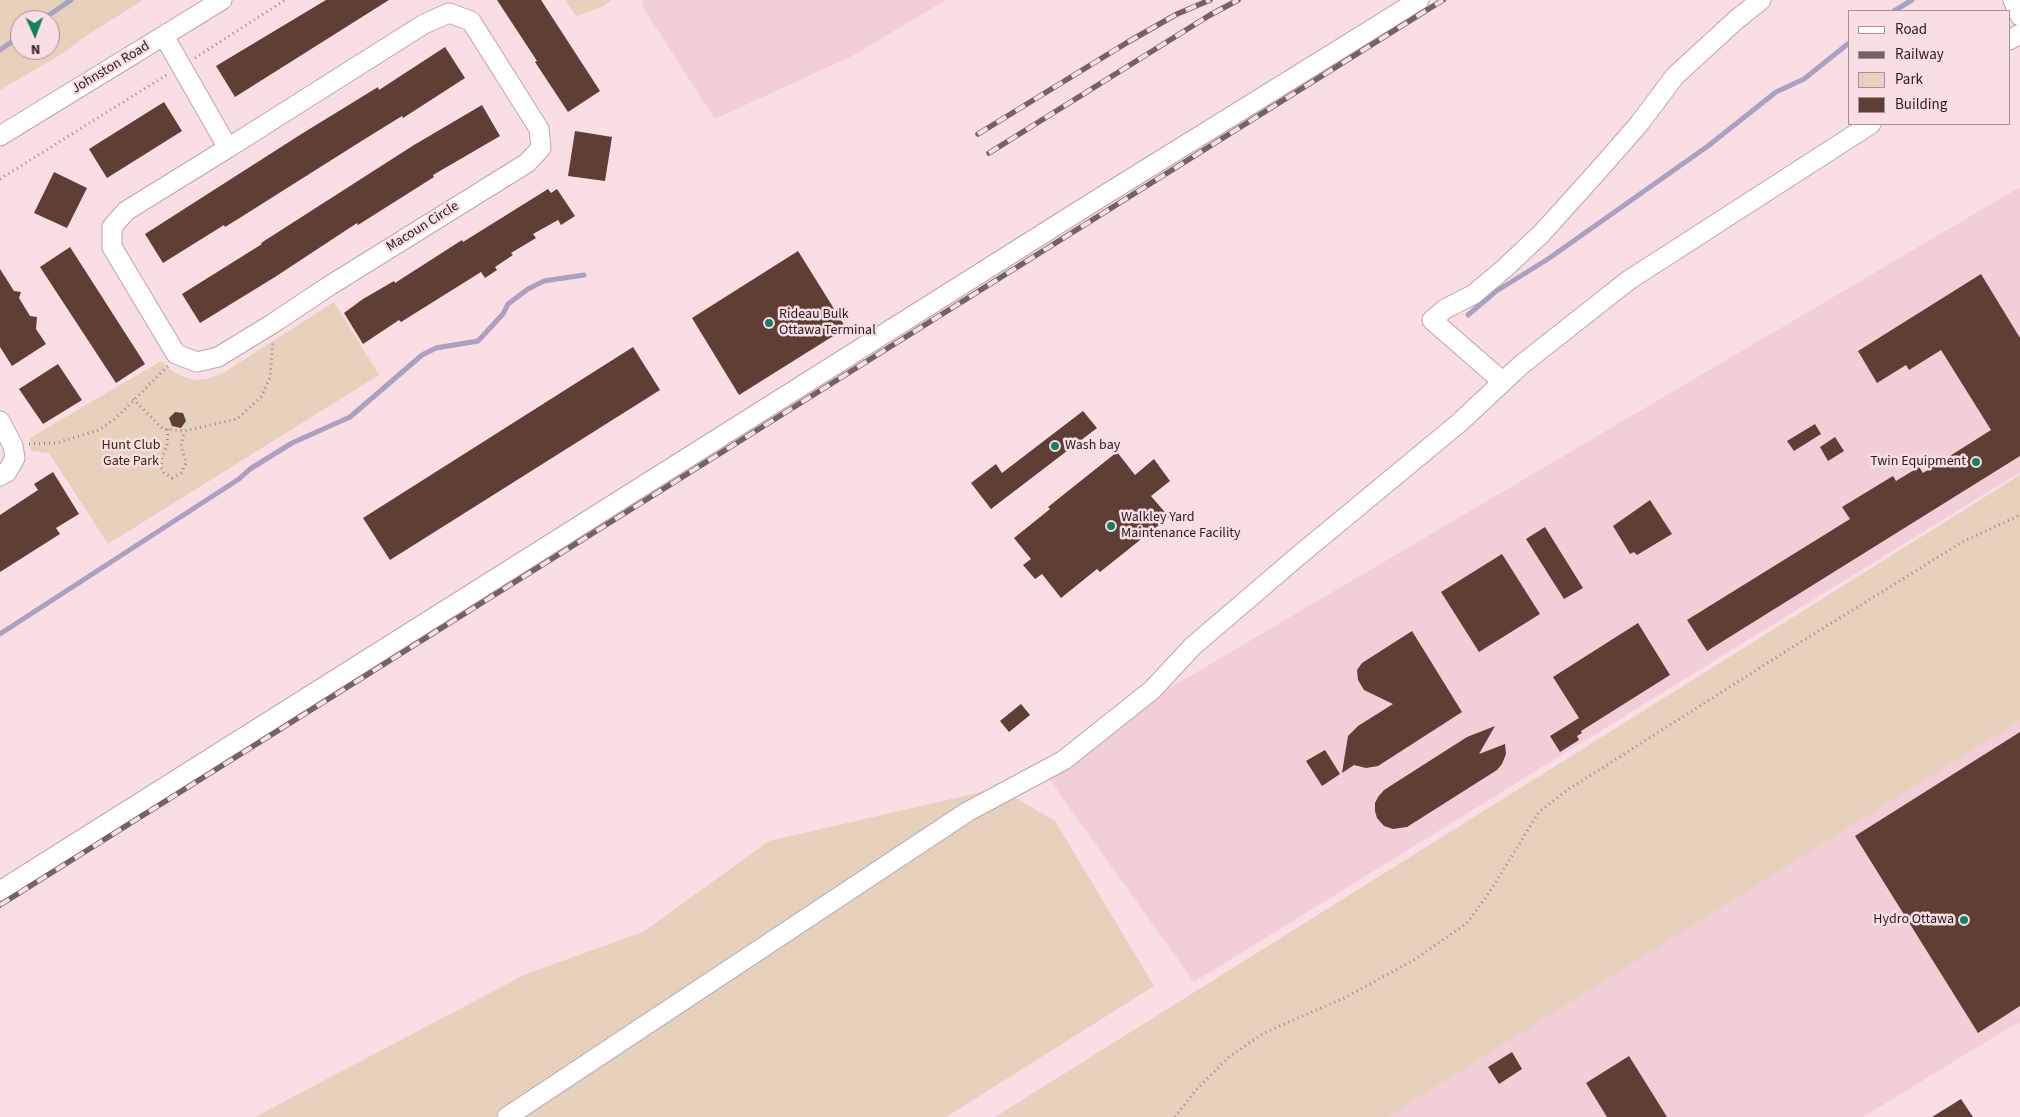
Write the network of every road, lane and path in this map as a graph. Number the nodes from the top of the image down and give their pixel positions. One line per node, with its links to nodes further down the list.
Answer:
1 (222, 0): 7 (street, Johnston Road)
2 (285, 0): 8 (path)
3 (1419, 0): 23 (street)
4 (1761, 0): 15 (street)
5 (2013, 0): 6 (street)
6 (2020, 16)
7 (164, 36): 8 (street); 10 (street, Johnston Road)
8 (181, 66): 11 (street); 12 (path)
9 (1869, 125): 15 (street)
10 (0, 136)
11 (228, 148): 13 (street, Macoun Circle); 14 (street, Macoun Circle)
12 (0, 179)
13 (272, 324): 14 (street, Macoun Circle); 19 (path)
14 (176, 354): 16 (path)
15 (1503, 382): 24 (street)
16 (133, 399): 18 (path); 20 (path)
17 (0, 421): 20 (street)
18 (168, 429): 19 (path); 19 (path)
19 (184, 431)
20 (13, 446): 21 (street)
21 (0, 476)
22 (2020, 515): 25 (path)
23 (0, 891)
24 (507, 1117)
25 (1175, 1117)

